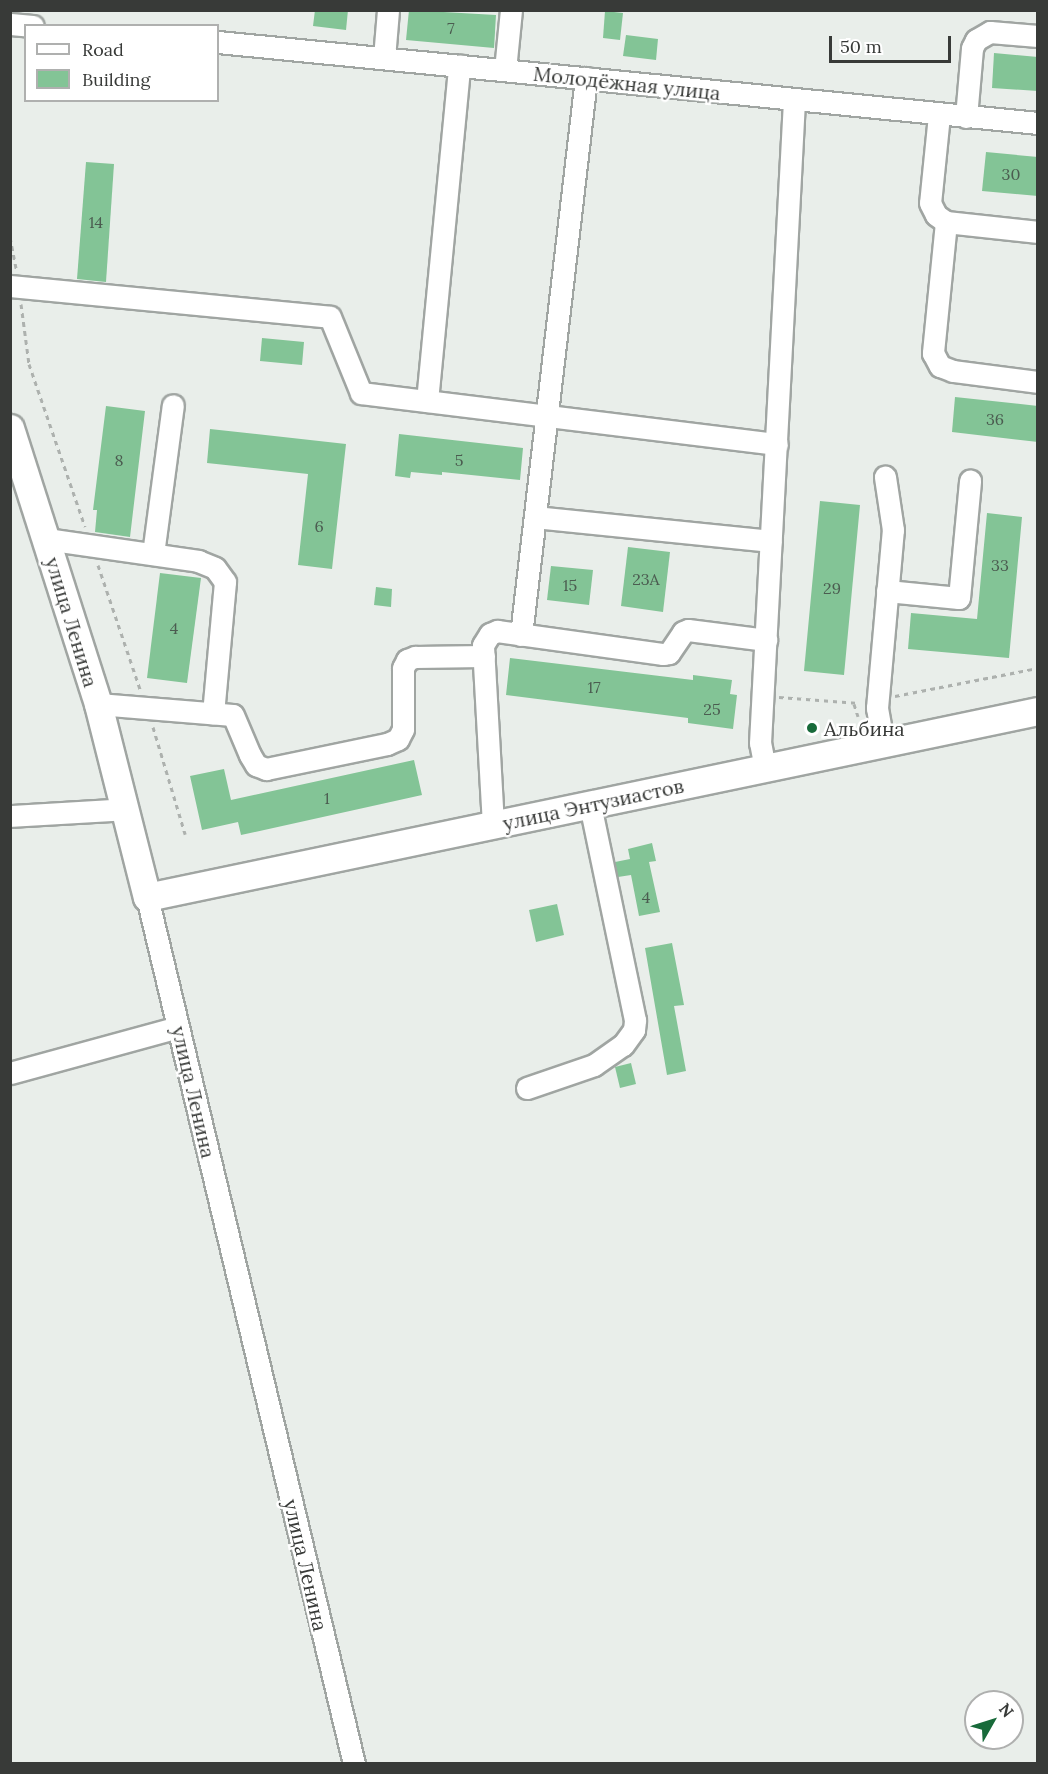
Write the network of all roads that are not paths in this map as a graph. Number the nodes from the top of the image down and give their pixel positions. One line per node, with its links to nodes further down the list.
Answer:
1 (388, 10): 5 (street)
2 (511, 10): 7 (street)
3 (1038, 36): 11 (street)
4 (219, 42): 5 (street, Молодёжная улица)
5 (384, 58): 6 (street, Молодёжная улица)
6 (459, 66): 7 (street, Молодёжная улица); 17 (street)
7 (505, 70): 8 (street, Молодёжная улица)
8 (586, 78): 9 (street, Молодёжная улица); 19 (street)
9 (794, 101): 10 (street, Молодёжная улица); 21 (street)
10 (939, 115): 11 (street, Молодёжная улица); 13 (street)
11 (966, 117): 12 (street, Молодёжная улица)
12 (1038, 123)
13 (946, 222): 14 (street); 16 (street)
14 (1038, 232)
15 (10, 286): 17 (street)
16 (1038, 382)
17 (427, 401): 19 (street)
18 (173, 405): 27 (street)
19 (546, 416): 21 (street); 24 (street)
20 (10, 428): 25 (main road, улица Ленина)
21 (777, 444): 26 (street)
22 (885, 477): 28 (street)
23 (969, 481): 28 (street)
24 (535, 517): 26 (street); 29 (street)
25 (46, 539): 27 (street); 32 (main road, улица Ленина)
26 (771, 541): 30 (street)
27 (153, 554): 34 (street)
28 (887, 591): 35 (street)
29 (521, 635): 30 (street); 31 (street)
30 (766, 640): 36 (street)
31 (484, 656): 34 (street); 40 (street)
32 (98, 704): 34 (street); 38 (main road, улица Ленина)
33 (1038, 711): 35 (main road, улица Энтузиастов)
34 (213, 713)
35 (883, 741): 36 (main road, улица Энтузиастов)
36 (765, 768): 37 (main road, улица Энтузиастов)
37 (590, 805): 40 (main road, улица Энтузиастов); 44 (street)
38 (127, 809): 39 (street); 41 (main road, улица Ленина)
39 (10, 816)
40 (493, 825): 41 (main road, улица Энтузиастов)
41 (147, 897): 42 (street, улица Ленина)
42 (178, 1027): 43 (street); 45 (street, улица Ленина)
43 (10, 1072)
44 (527, 1088)
45 (354, 1764)

